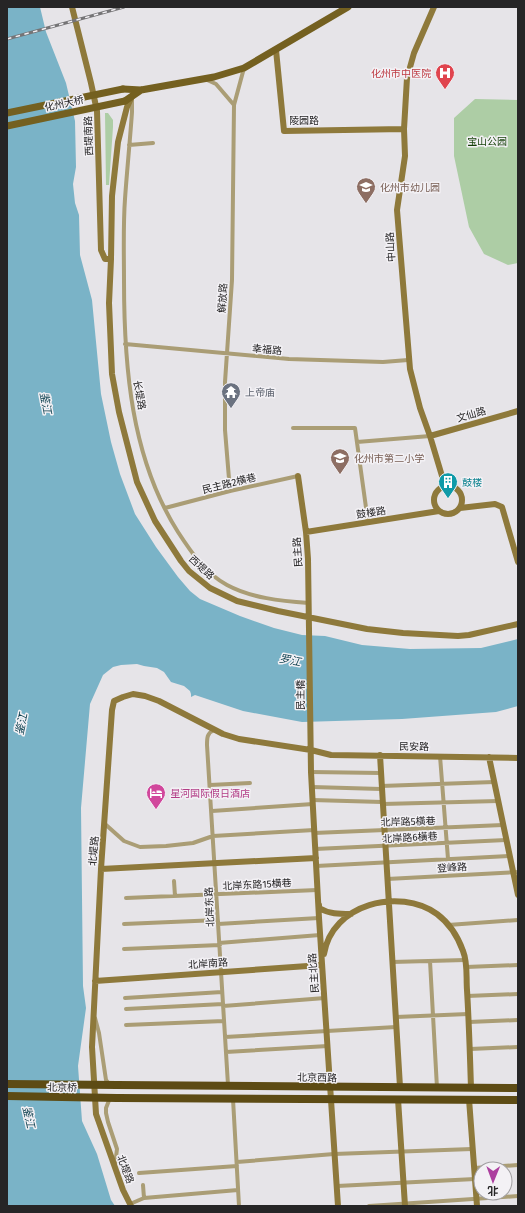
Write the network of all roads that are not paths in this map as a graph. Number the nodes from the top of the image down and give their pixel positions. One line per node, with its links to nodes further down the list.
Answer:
1 (72, 7): 15 (street, 西堤南路)
2 (348, 7): 4 (main road)
3 (434, 7): 12 (street, 中山路)
4 (276, 50): 5 (main road); 12 (street, 陵园路)
5 (244, 68): 6 (main road); 9 (street, 解放路)
6 (204, 79): 7 (main road); 9 (street)
7 (141, 90): 8 (main road); 10 (main road, 化州大桥, bridge)
8 (132, 96): 11 (main road, 化州大桥, bridge); 14 (street, 长堤路); 15 (street, 西堤路)
9 (234, 105): 17 (street, 解放路)
10 (7, 113)
11 (7, 126)
12 (404, 129): 18 (street, 中山路)
13 (153, 143): 14 (street)
14 (129, 145): 16 (street, 长堤路)
15 (111, 259): 33 (street, 西堤路)
16 (125, 344): 17 (street, 幸福路); 26 (street, 长堤路)
17 (226, 353): 18 (street, 幸福路); 25 (street, 解放路)
18 (408, 360): 21 (street, 中山路)
19 (518, 411): 21 (street, 文仙路)
20 (292, 428): 22 (street)
21 (430, 436): 22 (street); 24 (street, 中山路)
22 (357, 442): 29 (street)
23 (298, 476): 25 (street, 民主路2横巷); 30 (street, 民主路)
24 (445, 486): 27 (street); 28 (street)
25 (230, 491): 26 (street, 民主路2横巷)
26 (165, 508): 32 (street, 长堤路)
27 (460, 508): 28 (street); 31 (street)
28 (439, 511): 29 (street, 鼓楼路)
29 (368, 522): 30 (street, 鼓楼路)
30 (306, 532): 32 (street, 民主路)
31 (518, 562)
32 (309, 602): 33 (street, 民主路)
33 (310, 617): 34 (street, 西堤路); 35 (street, 民主路)
34 (518, 624)
35 (310, 628): 39 (street, 民主橋)
36 (205, 725): 37 (street, 北堤路); 38 (street, 北岸东路); 58 (street, 北堤路)
37 (214, 730): 38 (street); 40 (street, 北堤路)
38 (208, 735): 50 (street, 北岸东路)
39 (310, 738): 40 (street, 民主北路)
40 (311, 750): 41 (street, 民安路); 45 (street, 民主北路)
41 (380, 756): 42 (street, 民安路); 46 (street)
42 (440, 756): 43 (street, 民安路); 49 (street)
43 (489, 757): 44 (street, 民安路); 47 (street)
44 (518, 758)
45 (311, 772): 46 (street); 51 (street, 民主北路)
46 (380, 773): 52 (street)
47 (494, 782): 49 (street); 53 (street)
48 (250, 783): 50 (street)
49 (442, 784): 52 (street); 56 (street)
50 (210, 785): 57 (street, 北岸东路)
51 (312, 787): 52 (street); 54 (street, 民主北路)
52 (381, 787): 55 (street)
53 (498, 801): 56 (street); 59 (street)
54 (313, 802): 55 (street); 57 (street); 62 (street, 民主北路)
55 (382, 803): 56 (street); 61 (street)
56 (444, 803): 60 (street)
57 (212, 811): 63 (street, 北岸东路)
58 (105, 824): 63 (street, 北岸路5橫巷); 74 (street, 北堤路)
59 (503, 825): 60 (street, 北岸路5橫巷); 64 (street)
60 (445, 827): 61 (street, 北岸路5橫巷); 65 (street)
61 (384, 830): 62 (street, 北岸路5橫巷); 66 (street)
62 (314, 832): 63 (street, 北岸路5橫巷); 67 (street, 民主北路)
63 (213, 836): 72 (street, 北岸东路)
64 (506, 840): 65 (street, 北岸路6橫巷); 68 (street)
65 (446, 843): 66 (street, 北岸路6橫巷); 70 (street)
66 (385, 846): 67 (street, 北岸路6橫巷); 71 (street)
67 (315, 849): 69 (street, 民主北路)
68 (509, 856): 70 (street); 75 (street)
69 (316, 858): 72 (street); 73 (street, 民主北路)
70 (448, 859): 71 (street)
71 (386, 862): 73 (street); 76 (street)
72 (215, 864): 74 (street); 79 (street, 北岸东路)
73 (316, 866): 78 (street, 民主北路)
74 (101, 869): 101 (street, 北堤路)
75 (515, 872): 76 (street, 登峰路); 80 (street)
76 (387, 879): 84 (street)
77 (174, 881): 81 (street)
78 (317, 890): 79 (street, 北岸东路15横巷); 83 (street, 民主北路)
79 (217, 894): 81 (street, 北岸东路15横巷); 88 (street, 北岸东路)
80 (518, 895)
81 (176, 896): 82 (street, 北岸东路15横巷)
82 (126, 898)
83 (318, 899): 85 (street); 86 (street, 民主北路)
84 (388, 902): 85 (street); 90 (street); 96 (street)
85 (351, 914): 97 (street)
86 (319, 918): 88 (street); 91 (street, 民主北路)
87 (518, 920): 90 (street)
88 (218, 922): 89 (street); 92 (street, 北岸东路)
89 (124, 924)
90 (448, 925): 94 (street)
91 (320, 935): 92 (street); 97 (street, 民主北路)
92 (220, 944): 93 (street); 100 (street, 北岸东路)
93 (124, 949)
94 (465, 960): 95 (street); 99 (street)
95 (430, 961): 96 (street); 111 (street)
96 (392, 962): 112 (street)
97 (322, 965): 100 (street, 北岸南路); 106 (street, 民主北路)
98 (518, 965): 99 (street)
99 (466, 967): 104 (street)
100 (221, 972): 101 (street, 北岸南路); 102 (street, 北岸东路)
101 (95, 981): 109 (street, 北堤路)
102 (222, 992): 105 (street); 107 (street, 北岸东路)
103 (518, 994): 104 (street)
104 (468, 996): 110 (street)
105 (125, 998)
106 (325, 998): 107 (street); 118 (street, 民主北路)
107 (223, 1005): 108 (street); 114 (street, 北岸东路)
108 (126, 1009)
109 (93, 1013): 125 (street); 144 (street, 北堤路)
110 (468, 1014): 111 (street); 115 (street)
111 (433, 1015): 112 (street); 129 (street)
112 (396, 1017): 117 (street)
113 (518, 1020): 115 (street)
114 (224, 1021): 116 (street); 119 (street, 北岸东路)
115 (469, 1022): 122 (street)
116 (126, 1026)
117 (396, 1027): 118 (street); 128 (street)
118 (327, 1031): 119 (street); 120 (street, 民主北路)
119 (225, 1037): 123 (street, 北岸东路)
120 (328, 1046): 123 (street); 127 (street, 民主北路)
121 (518, 1047): 122 (street)
122 (470, 1049): 130 (street)
123 (226, 1052): 126 (street, 北岸东路)
124 (7, 1084): 125 (highway, 北京桥, bridge)
125 (114, 1085): 126 (highway, 北京西路)
126 (228, 1086): 127 (highway, 北京西路)
127 (330, 1087): 128 (highway, 北京西路); 135 (street, 民主北路)
128 (400, 1087): 129 (highway, 北京西路)
129 (437, 1088): 130 (highway, 北京西路)
130 (471, 1088): 131 (highway, 北京西路)
131 (518, 1088)
132 (7, 1096): 133 (highway, 北京桥, bridge)
133 (114, 1098): 134 (highway, 北京西路); 144 (street)
134 (233, 1098): 135 (highway, 北京西路); 143 (street)
135 (331, 1098): 136 (highway, 北京西路); 141 (street, 民主北路)
136 (398, 1099): 137 (highway, 北京西路); 140 (street)
137 (469, 1100): 138 (highway, 北京西路); 139 (street)
138 (518, 1100)
139 (472, 1149): 140 (street); 142 (street)
140 (401, 1152): 141 (street); 147 (street)
141 (334, 1154): 143 (street); 149 (street, 民主北路)
142 (473, 1161)
143 (237, 1164): 145 (street); 150 (street)
144 (115, 1167): 153 (street, 北堤路)
145 (139, 1173)
146 (473, 1179): 147 (street)
147 (404, 1183): 149 (street); 154 (street)
148 (143, 1185): 151 (street)
149 (337, 1186): 156 (street, 民主北路)
150 (238, 1190): 151 (street); 155 (street)
151 (144, 1198): 153 (street)
152 (473, 1198): 154 (street)
153 (130, 1205)
154 (405, 1205): 157 (street)
155 (239, 1206)
156 (338, 1206)
157 (370, 1206)

